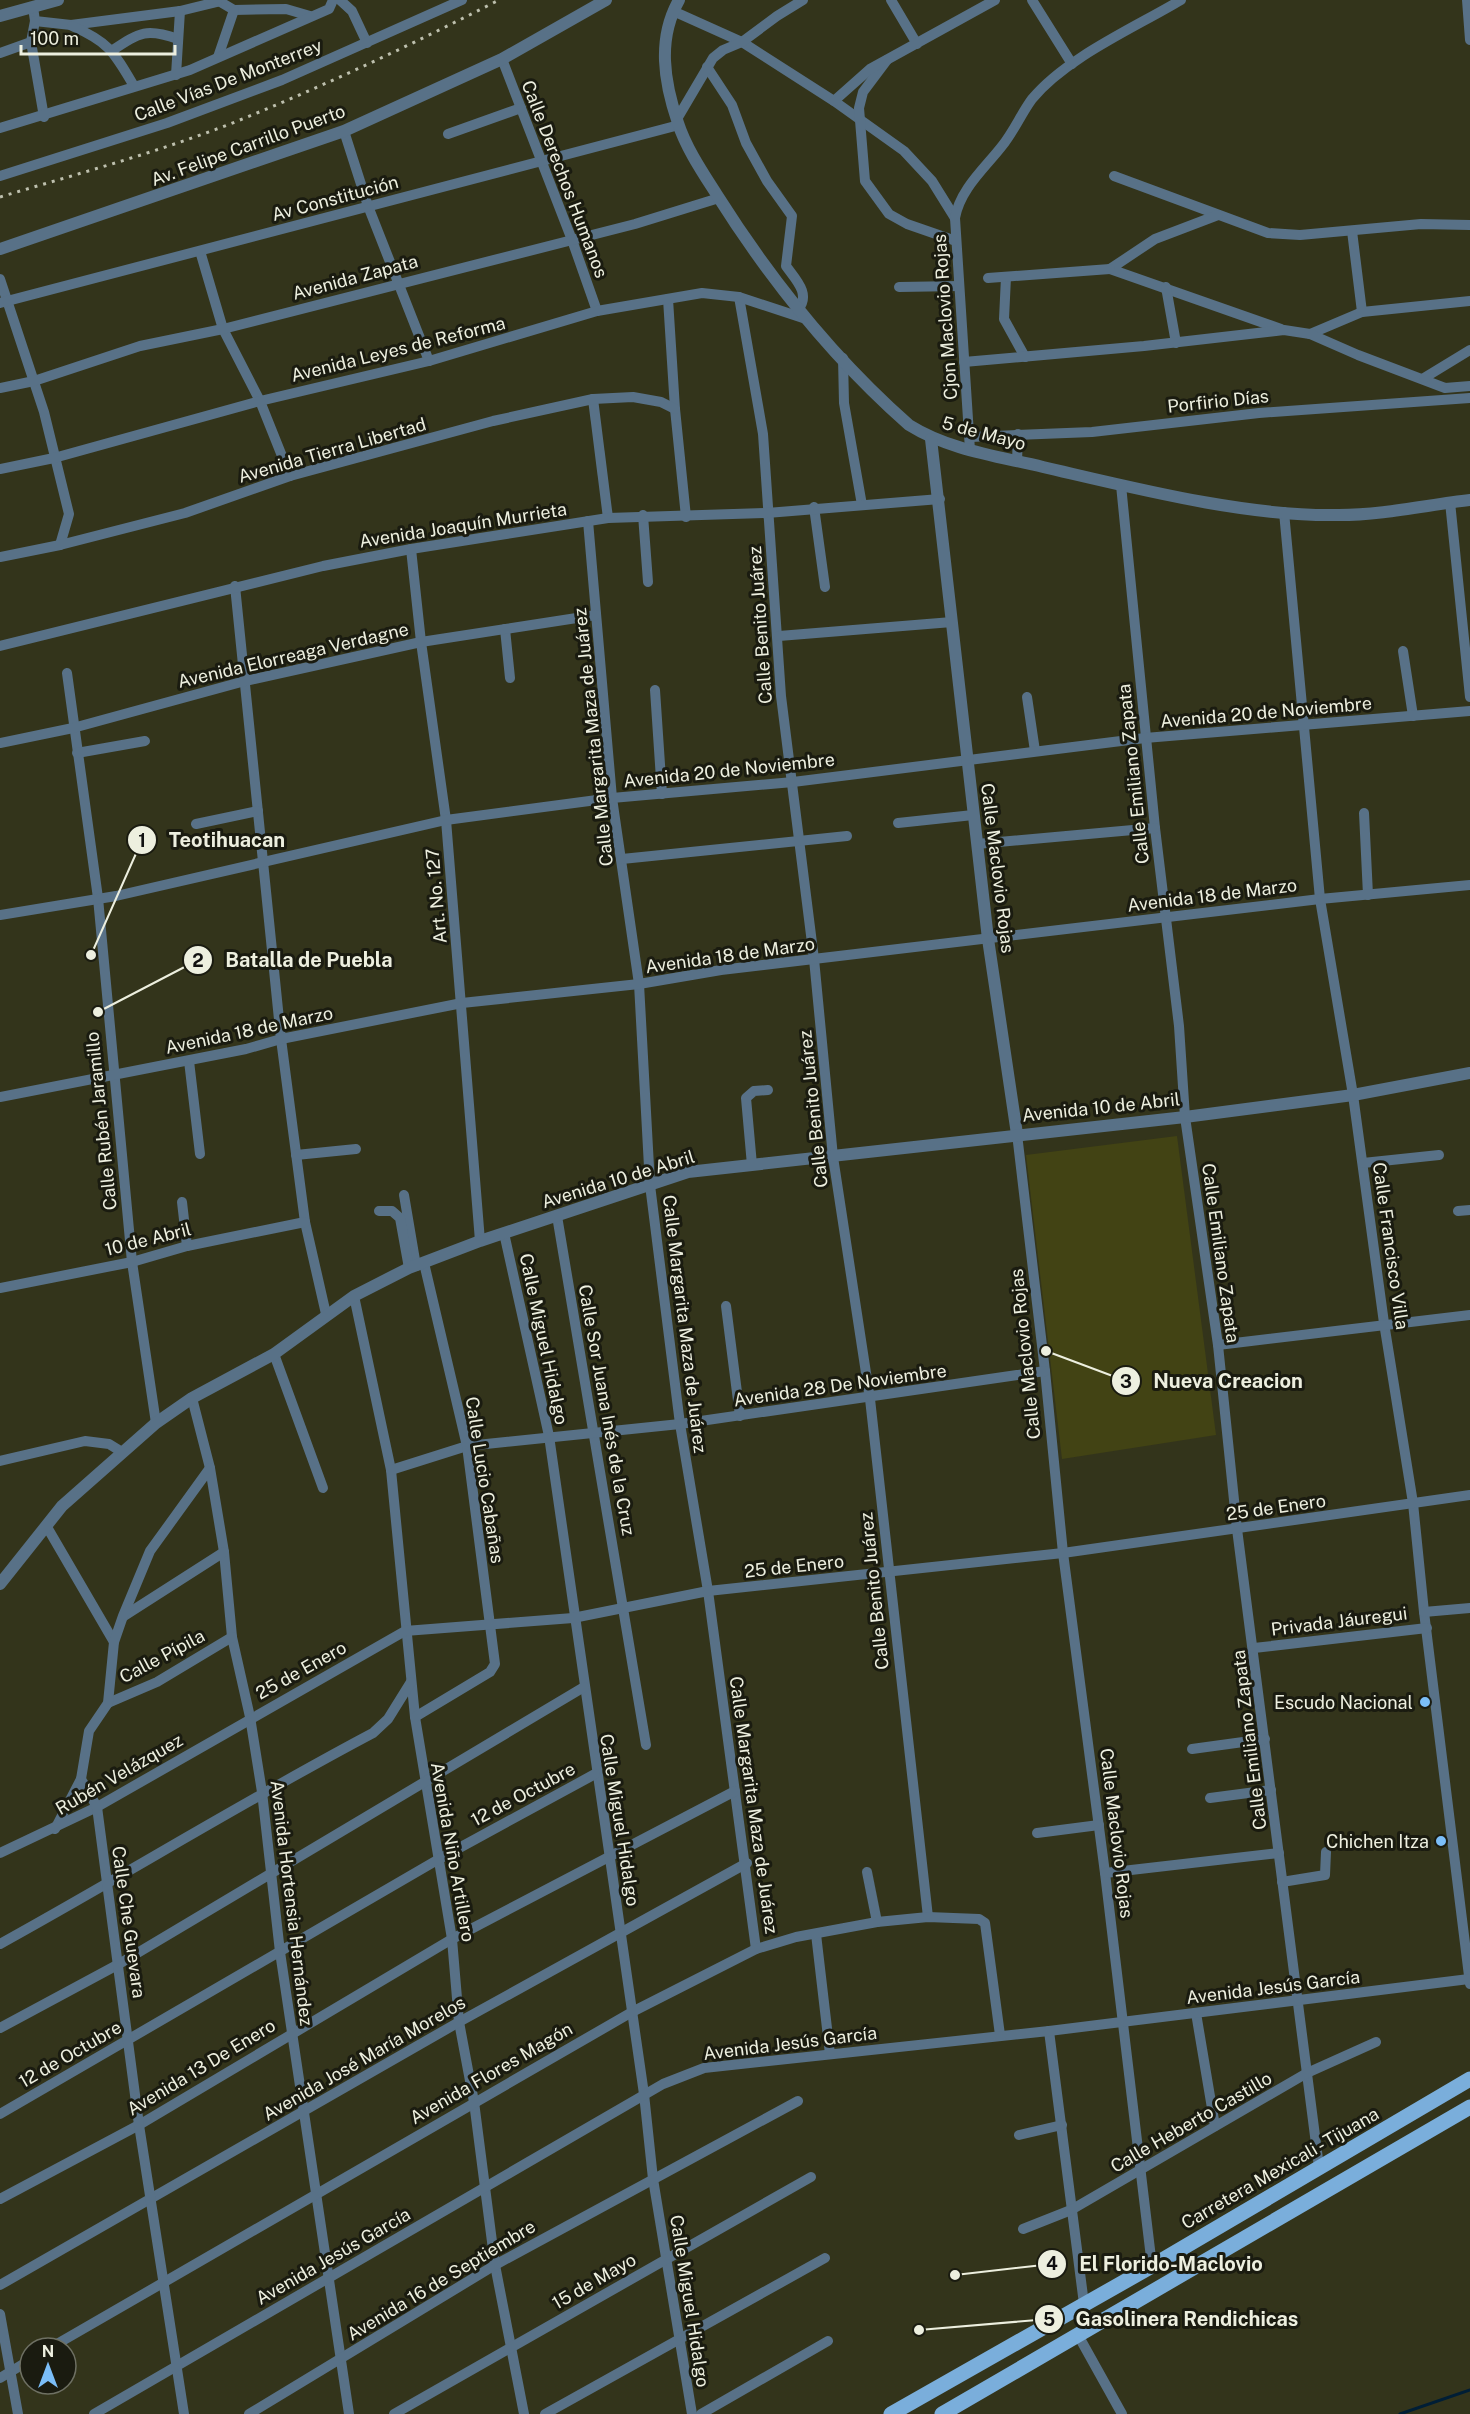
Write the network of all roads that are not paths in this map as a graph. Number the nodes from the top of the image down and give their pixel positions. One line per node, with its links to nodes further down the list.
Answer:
1 (58, 0): 15 (street)
2 (333, 0): 19 (street)
3 (340, 0): 26 (street)
4 (462, 0): 26 (street, Calle Vías De Monterrey)
5 (606, 0): 31 (street, Av. Felipe Carrillo Puerto)
6 (803, 0): 25 (street)
7 (891, 0): 27 (street)
8 (1032, 0): 33 (street)
9 (1181, 0): 33 (street)
10 (1467, 0): 23 (street)
11 (217, 1): 16 (street); 17 (street)
12 (988, 2): 27 (street)
13 (287, 4): 16 (street); 19 (street)
14 (676, 6): 25 (street); 40 (street, 5 de Mayo)
15 (33, 7): 18 (street); 20 (street)
16 (234, 10): 30 (street)
17 (180, 11): 21 (street); 22 (street)
18 (0, 16)
19 (310, 16): 30 (street)
20 (35, 21): 21 (street); 24 (street)
21 (71, 26): 28 (street)
22 (178, 39): 28 (street); 35 (street)
23 (1470, 40)
24 (31, 42): 29 (street); 39 (street)
25 (742, 42): 34 (street); 37 (street)
26 (367, 43): 46 (street, Calle Vías De Monterrey)
27 (917, 44): 32 (street)
28 (113, 50): 36 (street)
29 (0, 53)
30 (218, 57): 35 (street)
31 (502, 59): 38 (street, Calle Derechos Humanos); 43 (street, Av. Felipe Carrillo Puerto)
32 (887, 60): 37 (street); 41 (street)
33 (1072, 64): 51 (street)
34 (707, 67): 40 (street); 72 (street)
35 (176, 75): 36 (street)
36 (134, 86): 39 (street)
37 (834, 101): 41 (street)
38 (522, 108): 44 (street); 45 (street, Calle Derechos Humanos)
39 (44, 117): 42 (street)
40 (678, 122): 45 (street, Av Constitución); 48 (street, 5 de Mayo)
41 (861, 122): 51 (street); 55 (street)
42 (0, 128)
43 (344, 131): 49 (street); 56 (street, Av. Felipe Carrillo Puerto)
44 (448, 134)
45 (541, 161): 49 (street, Av Constitución); 54 (street, Calle Derechos Humanos)
46 (0, 176)
47 (1114, 176): 50 (street)
48 (719, 198): 54 (street, Avenida Zapata); 72 (street, 5 de Mayo)
49 (368, 206): 57 (street, Av Constitución); 62 (street)
50 (1218, 215): 53 (street); 58 (street)
51 (955, 218): 55 (street, Cjon Maclovio Rojas)
52 (1470, 225): 53 (street)
53 (1352, 231): 71 (street)
54 (572, 240): 62 (street, Avenida Zapata); 70 (street, Calle Derechos Humanos)
55 (956, 241): 63 (street, Cjon Maclovio Rojas)
56 (0, 249)
57 (200, 251): 69 (street, Av Constitución); 73 (street)
58 (1110, 269): 59 (street); 65 (street)
59 (1006, 277): 61 (street); 78 (street)
60 (0, 279): 69 (street)
61 (988, 279)
62 (397, 283): 73 (street, Avenida Zapata); 80 (street)
63 (959, 286): 64 (street); 81 (street, Cjon Maclovio Rojas)
64 (899, 287)
65 (1166, 287): 74 (street); 76 (street)
66 (740, 297): 67 (street, Avenida Leyes de Reforma); 72 (street, Avenida Leyes de Reforma); 105 (street, Calle Benito Juárez)
67 (668, 299): 70 (street, Avenida Leyes de Reforma); 89 (street)
68 (1470, 301): 71 (street)
69 (3, 303): 83 (street)
70 (597, 311): 80 (street, Avenida Leyes de Reforma)
71 (1362, 312): 75 (street)
72 (802, 315): 79 (street, 5 de Mayo)
73 (223, 329): 83 (street, Avenida Zapata); 88 (street)
74 (1284, 330): 75 (street); 76 (street)
75 (1310, 334): 82 (street)
76 (1176, 343): 78 (street)
77 (1470, 350): 82 (street)
78 (1025, 357): 81 (street)
79 (843, 358): 92 (street, 5 de Mayo); 102 (street)
80 (429, 362): 88 (street, Avenida Leyes de Reforma)
81 (964, 363): 91 (street, Cjon Maclovio Rojas)
82 (1424, 378): 84 (street)
83 (34, 381): 85 (street, Avenida Zapata); 94 (street)
84 (1470, 386)
85 (0, 388)
86 (1470, 398): 90 (street, Porfirio Días)
87 (593, 399): 89 (street, Avenida Tierra Libertad); 97 (street, Avenida Tierra Libertad); 108 (street)
88 (260, 400): 94 (street, Avenida Leyes de Reforma); 97 (street)
89 (675, 409): 107 (street)
90 (1018, 434): 91 (street, Porfirio Días); 95 (street)
91 (970, 437): 93 (street, Cjon Maclovio Rojas)
92 (932, 439): 93 (street, 5 de Mayo); 99 (street, Calle Maclovio Rojas)
93 (970, 450): 95 (street, 5 de Mayo)
94 (54, 458): 96 (street, Avenida Leyes de Reforma); 110 (street)
95 (1017, 461): 98 (street, 5 de Mayo)
96 (0, 469)
97 (290, 476): 110 (street, Avenida Tierra Libertad)
98 (1121, 485): 104 (street, 5 de Mayo); 133 (street, Calle Emiliano Zapata)
99 (940, 499): 102 (street, Avenida Joaquín Murrieta); 117 (street, Calle Maclovio Rojas)
100 (1470, 500): 101 (street, 5 de Mayo)
101 (1450, 502): 104 (street, 5 de Mayo); 128 (street)
102 (862, 505): 103 (street, Avenida Joaquín Murrieta)
103 (814, 507): 105 (street, Avenida Joaquín Murrieta); 115 (street)
104 (1284, 512): 131 (street, Calle Francisco Villa)
105 (767, 513): 107 (street, Avenida Joaquín Murrieta); 119 (street, Calle Benito Juárez)
106 (643, 515): 107 (street, Avenida Joaquín Murrieta); 108 (street, Avenida Joaquín Murrieta); 113 (street)
107 (686, 517)
108 (608, 518): 109 (street, Avenida Joaquín Murrieta)
109 (588, 521): 111 (street, Avenida Joaquín Murrieta); 116 (street, Calle Margarita Maza de Juárez)
110 (60, 545): 112 (street, Avenida Tierra Libertad)
111 (411, 549): 114 (street, Avenida Joaquín Murrieta); 120 (street, Art. No. 127)
112 (0, 556)
113 (648, 582)
114 (235, 586): 121 (street, Avenida Joaquín Murrieta); 125 (street)
115 (825, 587)
116 (596, 615): 118 (street, Avenida Elorreaga Verdagne); 141 (street, Calle Margarita Maza de Juárez)
117 (952, 622): 119 (street); 138 (street, Calle Maclovio Rojas)
118 (505, 629): 120 (street, Avenida Elorreaga Verdagne); 124 (street)
119 (779, 636): 139 (street, Calle Benito Juárez)
120 (421, 642): 125 (street, Avenida Elorreaga Verdagne); 145 (street, Art. No. 127)
121 (0, 646)
122 (1403, 651): 130 (street)
123 (67, 673): 132 (street, Calle Rubén Jaramillo)
124 (510, 678)
125 (245, 681): 132 (street, Avenida Elorreaga Verdagne); 142 (street)
126 (655, 690): 140 (street)
127 (1028, 697): 136 (street)
128 (1470, 697)
129 (1470, 711): 130 (street, Avenida 20 de Noviembre)
130 (1413, 716): 131 (street, Avenida 20 de Noviembre)
131 (1305, 726): 133 (street, Avenida 20 de Noviembre); 157 (street, Calle Francisco Villa)
132 (74, 728): 135 (street, Avenida Elorreaga Verdagne); 137 (street, Calle Rubén Jaramillo)
133 (1145, 738): 136 (street, Avenida 20 de Noviembre); 148 (street, Calle Emiliano Zapata)
134 (145, 741): 137 (street)
135 (0, 743)
136 (1035, 751): 138 (street, Avenida 20 de Noviembre)
137 (77, 753): 156 (street, Calle Rubén Jaramillo)
138 (966, 760): 139 (street, Avenida 20 de Noviembre); 144 (street, Calle Maclovio Rojas)
139 (793, 782): 140 (street, Avenida 20 de Noviembre); 150 (street, Calle Benito Juárez)
140 (662, 794): 141 (street, Avenida 20 de Noviembre)
141 (612, 798): 145 (street, Avenida 20 de Noviembre); 152 (street, Calle Margarita Maza de Juárez)
142 (258, 811): 147 (street); 153 (street)
143 (1364, 813): 155 (street)
144 (973, 815): 146 (street); 151 (street, Calle Maclovio Rojas)
145 (446, 820): 153 (street, Avenida 20 de Noviembre); 163 (street, Art. No. 127)
146 (898, 823)
147 (196, 824)
148 (1155, 828): 151 (street); 159 (street, Calle Emiliano Zapata)
149 (847, 836): 150 (street)
150 (799, 840): 152 (street); 161 (street, Calle Benito Juárez)
151 (977, 844): 160 (street, Calle Maclovio Rojas)
152 (622, 859): 162 (street, Calle Margarita Maza de Juárez)
153 (264, 860): 156 (street, Avenida 20 de Noviembre); 164 (street)
154 (1470, 885): 155 (street, Avenida 18 de Marzo)
155 (1368, 895): 157 (street, Avenida 18 de Marzo)
156 (98, 898): 158 (street, Avenida 20 de Noviembre); 167 (street, Calle Rubén Jaramillo)
157 (1320, 899): 159 (street, Avenida 18 de Marzo); 169 (street, Calle Francisco Villa)
158 (0, 915)
159 (1164, 917): 160 (street, Avenida 18 de Marzo); 171 (street, Calle Emiliano Zapata)
160 (988, 939): 161 (street, Avenida 18 de Marzo); 172 (street, Calle Maclovio Rojas)
161 (814, 959): 162 (street, Avenida 18 de Marzo); 177 (street, Calle Benito Juárez)
162 (639, 984): 163 (street, Avenida 18 de Marzo); 180 (street, Calle Margarita Maza de Juárez)
163 (462, 1004): 164 (street, Avenida 18 de Marzo); 189 (street, Art. No. 127)
164 (281, 1039): 165 (street, Avenida 18 de Marzo); 175 (street)
165 (189, 1061): 167 (street, Avenida 18 de Marzo); 174 (street)
166 (1470, 1073): 169 (street, Avenida 10 de Abril)
167 (113, 1074): 170 (street, Avenida 18 de Marzo); 191 (street, Calle Rubén Jaramillo)
168 (768, 1090): 179 (street)
169 (1353, 1095): 171 (street, Avenida 10 de Abril); 178 (street, Calle Francisco Villa)
170 (0, 1096)
171 (1185, 1117): 172 (street, Avenida 10 de Abril); 199 (street, Calle Emiliano Zapata)
172 (1017, 1134): 177 (street, Avenida 10 de Abril); 201 (street, Calle Maclovio Rojas)
173 (357, 1149): 175 (street)
174 (200, 1154)
175 (296, 1155): 187 (street)
176 (1439, 1155): 178 (street)
177 (833, 1157): 179 (street, Avenida 10 de Abril); 203 (street, Calle Benito Juárez)
178 (1363, 1163): 198 (street, Calle Francisco Villa)
179 (752, 1165): 180 (street, Avenida 10 de Abril)
180 (650, 1185): 186 (street, Avenida 10 de Abril); 206 (street, Calle Margarita Maza de Juárez)
181 (404, 1195): 192 (street)
182 (182, 1202): 190 (street)
183 (1470, 1210): 185 (street)
184 (379, 1211): 192 (street)
185 (1458, 1211)
186 (557, 1216): 188 (street, Avenida 10 de Abril); 207 (street, Calle Sor Juana Inés de la Cruz)
187 (305, 1222): 190 (street, 10 de Abril); 196 (street)
188 (504, 1233): 189 (street, Avenida 10 de Abril); 208 (street, Calle Miguel Hidalgo)
189 (480, 1241): 192 (street, Avenida 10 de Abril)
190 (187, 1246): 191 (street, 10 de Abril)
191 (132, 1262): 193 (street, 10 de Abril); 205 (street, Calle Rubén Jaramillo)
192 (416, 1266): 194 (street, Avenida 10 de Abril); 209 (street, Calle Lucio Cabañas)
193 (0, 1288)
194 (354, 1296): 196 (street, Avenida 10 de Abril); 213 (street, Avenida Niño Artillero)
195 (726, 1306): 204 (street)
196 (326, 1314): 200 (street, Avenida 10 de Abril)
197 (1470, 1315): 198 (street)
198 (1384, 1323): 199 (street); 216 (street, Calle Francisco Villa)
199 (1218, 1346): 218 (street, Calle Emiliano Zapata)
200 (274, 1354): 202 (street, Avenida 10 de Abril); 214 (street)
201 (1045, 1371): 203 (street, Avenida 28 De Noviembre); 220 (street, Calle Maclovio Rojas)
202 (192, 1398): 205 (street, Avenida 10 de Abril); 212 (street, Avenida Hortensia Hernández)
203 (870, 1399): 204 (street, Avenida 28 De Noviembre); 221 (street, Calle Benito Juárez)
204 (740, 1416): 206 (street, Avenida 28 De Noviembre)
205 (156, 1423): 210 (street, Avenida 10 de Abril)
206 (680, 1424): 207 (street, Avenida 28 De Noviembre); 223 (street, Calle Margarita Maza de Juárez)
207 (594, 1431): 208 (street, Avenida 28 De Noviembre); 225 (street, Calle Sor Juana Inés de la Cruz)
208 (549, 1437): 209 (street, Avenida 28 De Noviembre); 228 (street, Calle Miguel Hidalgo)
209 (467, 1446): 213 (street, Avenida 28 De Noviembre); 229 (street, Calle Lucio Cabañas)
210 (122, 1452): 211 (street); 217 (street, Avenida 10 de Abril)
211 (0, 1461)
212 (210, 1468): 219 (street, Avenida Hortensia Hernández); 227 (street)
213 (391, 1470): 231 (street, Avenida Niño Artillero)
214 (323, 1488)
215 (1470, 1495): 216 (street, 25 de Enero)
216 (1413, 1503): 218 (street, 25 de Enero); 226 (street, Calle Francisco Villa)
217 (47, 1527): 222 (street, Avenida 10 de Abril); 233 (street)
218 (1237, 1529): 220 (street, 25 de Enero); 234 (street, Calle Emiliano Zapata)
219 (224, 1552): 227 (street); 232 (street, Avenida Hortensia Hernández)
220 (1063, 1553): 221 (street, 25 de Enero); 251 (street, Calle Maclovio Rojas)
221 (888, 1574): 223 (street, 25 de Enero); 265 (street, Calle Benito Juárez)
222 (0, 1584)
223 (708, 1591): 225 (street, 25 de Enero); 247 (street, Calle Margarita Maza de Juárez)
224 (1470, 1608): 226 (street)
225 (624, 1610): 228 (street, 25 de Enero); 241 (street, Calle Sor Juana Inés de la Cruz)
226 (1424, 1612): 230 (street, Calle Francisco Villa)
227 (123, 1616): 233 (street)
228 (573, 1618): 229 (street, 25 de Enero); 236 (street, Calle Miguel Hidalgo)
229 (491, 1624): 231 (street, 25 de Enero); 239 (street, Calle Lucio Cabañas)
230 (1426, 1628): 234 (street, Privada Jáuregui); 274 (street, Calle Francisco Villa)
231 (405, 1631): 235 (street, Avenida Niño Artillero); 238 (street, 25 de Enero)
232 (232, 1637): 237 (street, Calle Pípila); 238 (street, Avenida Hortensia Hernández)
233 (114, 1642): 237 (street)
234 (1254, 1648): 240 (street, Calle Emiliano Zapata)
235 (411, 1682): 239 (street, Avenida Niño Artillero); 248 (street)
236 (584, 1687): 243 (street, Calle Miguel Hidalgo); 245 (street)
237 (108, 1703): 244 (street)
238 (250, 1717): 248 (street, Avenida Hortensia Hernández); 250 (street, Rubén Velázquez)
239 (415, 1717): 245 (street, Avenida Niño Artillero)
240 (1265, 1739): 242 (street); 246 (street, Calle Emiliano Zapata)
241 (646, 1745)
242 (1192, 1749)
243 (596, 1774): 257 (street, Calle Miguel Hidalgo); 258 (street, 12 de Octubre)
244 (81, 1779): 250 (street, Calle Che Guevara); 252 (street)
245 (424, 1780): 258 (street, Avenida Niño Artillero); 262 (street)
246 (1271, 1790): 249 (street); 256 (street, Calle Emiliano Zapata)
247 (735, 1791): 257 (street, Avenida 13 De Enero); 259 (street, Calle Margarita Maza de Juárez)
248 (262, 1792): 262 (street, Avenida Hortensia Hernández); 264 (street)
249 (1210, 1798)
250 (97, 1807): 252 (street, Rubén Velázquez); 264 (street, Calle Che Guevara)
251 (1099, 1825): 253 (street); 261 (street, Calle Maclovio Rojas)
252 (55, 1829): 254 (street, Rubén Velázquez)
253 (1037, 1833)
254 (0, 1852)
255 (1326, 1852): 263 (street)
256 (1279, 1853): 261 (street); 263 (street, Calle Emiliano Zapata)
257 (610, 1856): 267 (street, Calle Miguel Hidalgo); 269 (street, Avenida 13 De Enero)
258 (440, 1858): 269 (street, Avenida Niño Artillero); 272 (street, 12 de Octubre)
259 (747, 1863): 267 (street, Avenida José María Morelos); 271 (street, Calle Margarita Maza de Juárez)
260 (867, 1872): 266 (street)
261 (1105, 1873): 279 (street, Calle Maclovio Rojas)
262 (270, 1875): 272 (street, Avenida Hortensia Hernández); 273 (street)
263 (1282, 1882): 276 (street, Calle Emiliano Zapata)
264 (107, 1885): 270 (street); 273 (street, Calle Che Guevara)
265 (928, 1917): 266 (street, Avenida Flores Magón); 284 (street, Avenida Flores Magón)
266 (877, 1922): 268 (street, Avenida Flores Magón)
267 (621, 1933): 277 (street, Calle Miguel Hidalgo); 280 (street, Avenida José María Morelos)
268 (816, 1934): 271 (street, Avenida Flores Magón); 287 (street)
269 (452, 1939): 280 (street, Avenida Niño Artillero); 283 (street, Avenida 13 De Enero)
270 (0, 1944)
271 (756, 1948): 277 (street, Avenida Flores Magón)
272 (280, 1952): 283 (street, Avenida Hortensia Hernández); 285 (street, 12 de Octubre)
273 (119, 1964): 281 (street); 285 (street, Calle Che Guevara)
274 (1469, 1979): 275 (street, Calle Francisco Villa); 276 (street, Avenida Jesús García)
275 (1470, 1984)
276 (1298, 2001): 278 (street, Avenida Jesús García); 288 (street, Calle Emiliano Zapata)
277 (632, 2012): 290 (street, Calle Miguel Hidalgo); 292 (street, Avenida Flores Magón)
278 (1196, 2013): 279 (street, Avenida Jesús García); 298 (street)
279 (1122, 2021): 282 (street, Avenida Jesús García); 301 (street, Calle Maclovio Rojas)
280 (459, 2022): 292 (street, Avenida Niño Artillero); 294 (street, Avenida José María Morelos)
281 (0, 2028)
282 (1049, 2031): 284 (street, Avenida Jesús García); 297 (street)
283 (291, 2032): 294 (street, Avenida Hortensia Hernández); 296 (street, Avenida 13 De Enero)
284 (1000, 2036): 287 (street, Avenida Jesús García)
285 (128, 2040): 295 (street, 12 de Octubre); 296 (street, Calle Che Guevara)
286 (1376, 2042): 288 (street, Calle Heberto Castillo)
287 (830, 2054): 290 (street, Avenida Jesús García)
288 (1307, 2073): 298 (street, Calle Heberto Castillo); 300 (street, Calle Emiliano Zapata)
289 (1470, 2079): 300 (main road, Carretera Mexicali - Tijuana)
290 (644, 2094): 303 (street, Calle Miguel Hidalgo); 304 (street, Avenida Jesús García)
291 (798, 2101): 303 (street, Avenida 16 de Septiembre)
292 (474, 2102): 304 (street, Avenida Niño Artillero); 305 (street, Avenida Flores Magón)
293 (1470, 2107): 319 (main road)
294 (305, 2112): 305 (street, Avenida Hortensia Hernández); 307 (street, Avenida José María Morelos)
295 (0, 2114)
296 (139, 2125): 306 (street, Avenida 13 De Enero); 307 (street, Calle Che Guevara)
297 (1062, 2125): 299 (street); 308 (street)
298 (1215, 2126): 301 (street, Calle Heberto Castillo)
299 (1019, 2135)
300 (1319, 2168): 313 (main road, Carretera Mexicali - Tijuana)
301 (1139, 2171): 308 (street, Calle Heberto Castillo); 313 (street, Calle Maclovio Rojas)
302 (811, 2177): 310 (street, 15 de Mayo)
303 (653, 2179): 310 (street, Calle Miguel Hidalgo); 312 (street, Avenida 16 de Septiembre)
304 (484, 2189): 312 (street, Avenida Niño Artillero); 314 (street, Avenida Jesús García)
305 (317, 2192): 314 (street, Avenida Hortensia Hernández); 315 (street, Avenida Flores Magón)
306 (0, 2199)
307 (150, 2200): 315 (street, Calle Che Guevara); 316 (street, Avenida José María Morelos)
308 (1071, 2210): 309 (street, Calle Heberto Castillo); 317 (street)
309 (1023, 2229)
310 (667, 2258): 321 (street, Calle Miguel Hidalgo); 323 (street, 15 de Mayo)
311 (825, 2258): 321 (street)
312 (495, 2265): 323 (street, Avenida Niño Artillero); 324 (street, Avenida 16 de Septiembre)
313 (1152, 2266): 317 (main road, Carretera Mexicali - Tijuana)
314 (328, 2278): 324 (street, Avenida Hortensia Hernández); 325 (street, Avenida Jesús García)
315 (162, 2282): 320 (street, Avenida Flores Magón); 325 (street, Calle Che Guevara)
316 (0, 2285)
317 (1084, 2304): 339 (main road, Carretera Mexicali - Tijuana)
318 (0, 2314): 327 (street)
319 (1078, 2335): 340 (main road); 341 (street)
320 (70, 2336)
321 (679, 2340): 336 (street); 337 (street, Calle Miguel Hidalgo)
322 (828, 2341): 338 (street)
323 (511, 2347): 334 (street, 15 de Mayo); 335 (street, Avenida Niño Artillero)
324 (340, 2359): 332 (street, Avenida 16 de Septiembre); 333 (street, Avenida Hortensia Hernández)
325 (176, 2366): 330 (street, Avenida Jesús García); 331 (street, Calle Che Guevara)
326 (18, 2367): 327 (street)
327 (11, 2371): 328 (street); 329 (street)
328 (0, 2378)
329 (18, 2414)
330 (94, 2414)
331 (184, 2414)
332 (249, 2414)
333 (349, 2414)
334 (394, 2414)
335 (524, 2414)
336 (545, 2414)
337 (692, 2414)
338 (701, 2414)
339 (891, 2414)
340 (942, 2414)
341 (1122, 2414)

